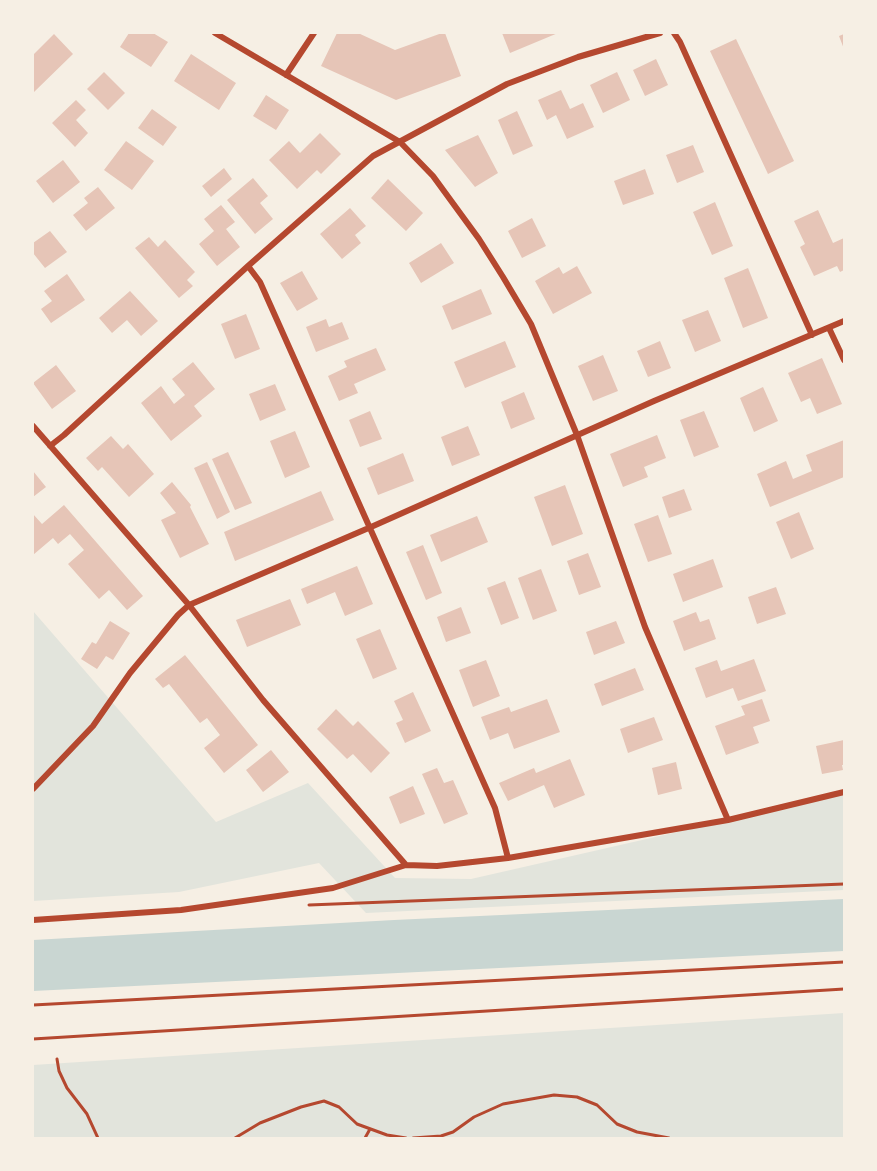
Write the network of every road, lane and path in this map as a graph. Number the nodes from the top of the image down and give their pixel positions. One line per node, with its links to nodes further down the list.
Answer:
1 (214, 33): 5 (street)
2 (314, 33): 5 (street)
3 (660, 33): 6 (street)
4 (674, 33): 10 (street)
5 (286, 75): 6 (street)
6 (400, 142): 7 (street); 13 (street)
7 (248, 266): 14 (street); 15 (street)
8 (844, 321): 9 (street)
9 (829, 328): 10 (street); 11 (street)
10 (812, 335): 13 (street)
11 (844, 360)
12 (33, 426): 14 (street)
13 (577, 435): 15 (street); 19 (street)
14 (50, 446): 16 (street)
15 (371, 527): 16 (street); 20 (street)
16 (189, 605): 17 (street); 21 (street)
17 (33, 789)
18 (844, 792): 19 (street)
19 (728, 820): 20 (street)
20 (508, 858): 21 (street)
21 (406, 865): 24 (street)
22 (844, 884): 23 (path)
23 (300, 905)
24 (33, 920)
25 (844, 962): 27 (path)
26 (844, 989): 28 (path)
27 (33, 1005)
28 (33, 1039)
29 (57, 1059): 31 (path)
30 (370, 1130): 32 (path); 33 (path); 34 (path)
31 (98, 1138)
32 (235, 1138)
33 (365, 1138)
34 (406, 1138)
35 (413, 1138): 36 (path)
36 (669, 1138)

